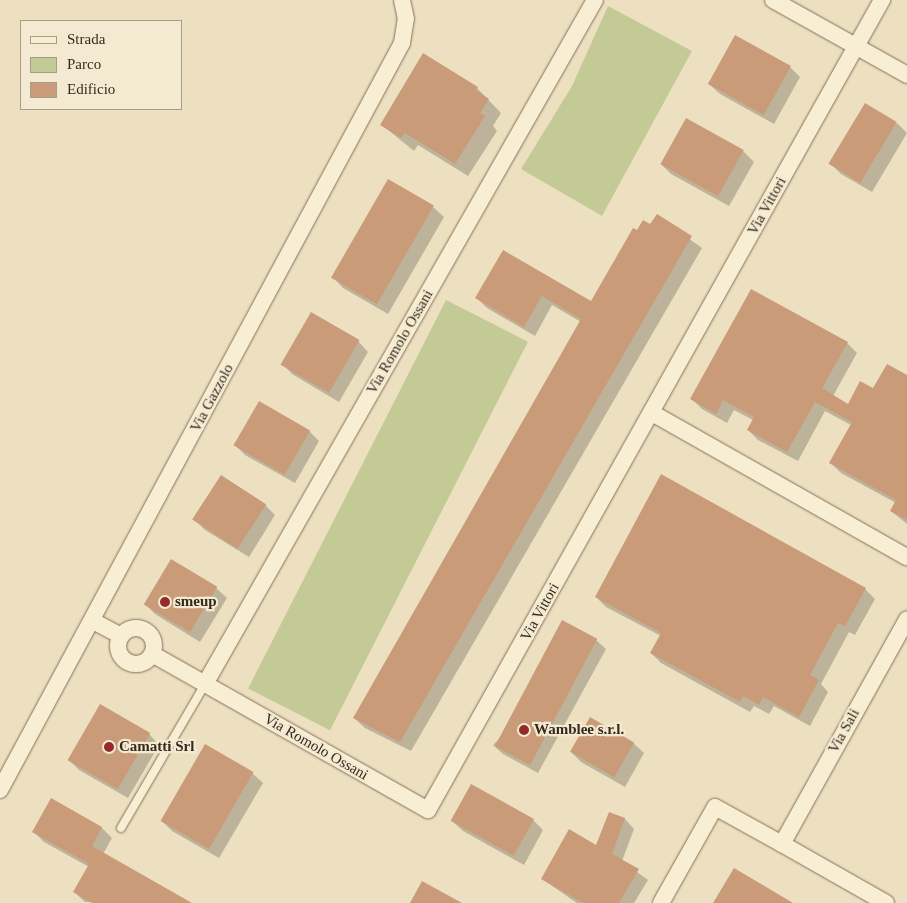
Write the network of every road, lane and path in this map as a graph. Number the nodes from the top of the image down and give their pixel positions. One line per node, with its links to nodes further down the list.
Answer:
1 (402, 0): 10 (street, Via Gazzolo)
2 (595, 0): 13 (street, Via Romolo Ossani)
3 (773, 0): 5 (street)
4 (882, 0): 5 (street, Via Vittori)
5 (856, 46): 6 (street); 7 (street, Via Vittori)
6 (907, 75)
7 (652, 413): 8 (street); 15 (street, Via Vittori)
8 (907, 557)
9 (907, 619): 17 (street, Via Sali)
10 (93, 621): 11 (street); 14 (street, Via Gazzolo)
11 (121, 636): 12 (street); 12 (street)
12 (152, 654): 13 (street, Via Romolo Ossani)
13 (205, 684): 15 (street, Via Romolo Ossani); 16 (lane)
14 (0, 790)
15 (428, 810)
16 (121, 828)
17 (782, 844): 18 (street); 19 (street)
18 (661, 903)
19 (886, 903)

